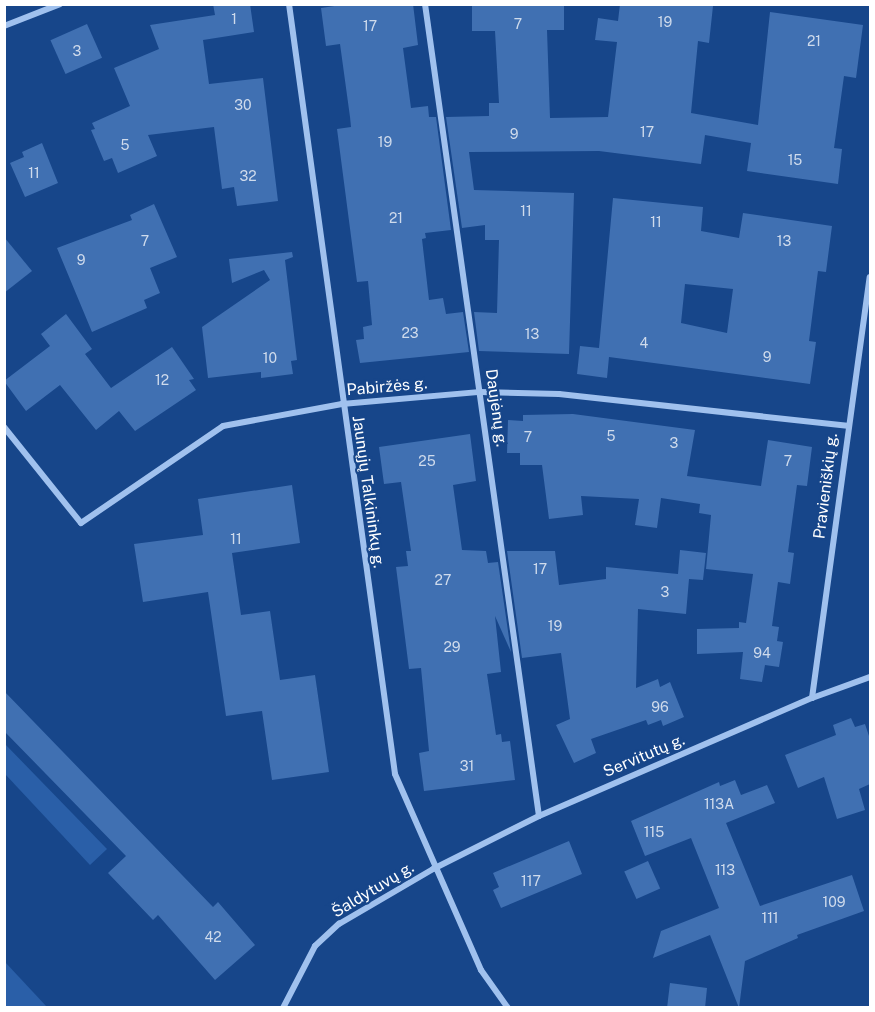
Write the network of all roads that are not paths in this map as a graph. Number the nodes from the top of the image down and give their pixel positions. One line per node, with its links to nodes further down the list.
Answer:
1 (60, 4): 4 (street)
2 (289, 4): 7 (street, Jaunųjų Talkininkų g.)
3 (425, 4): 6 (street, Daujėnų g.)
4 (4, 26)
5 (870, 277): 8 (street, Pravieniškių g.)
6 (480, 392): 7 (street, Pabiržės g.); 8 (street, Pabiržės g.); 12 (street, Daujėnų g.)
7 (342, 404): 9 (street, Pabiržės g.); 13 (street, Jaunųjų Talkininkų g.)
8 (847, 426): 11 (street, Pravieniškių g.)
9 (4, 427)
10 (870, 677): 11 (street, Servitutų g.)
11 (812, 698): 12 (street, Servitutų g.)
12 (539, 816): 13 (street, Servitutų g.)
13 (433, 869): 14 (street, Šaldytuvų g.); 15 (street, Šaldytuvų g.)
14 (283, 1008)
15 (508, 1008)

